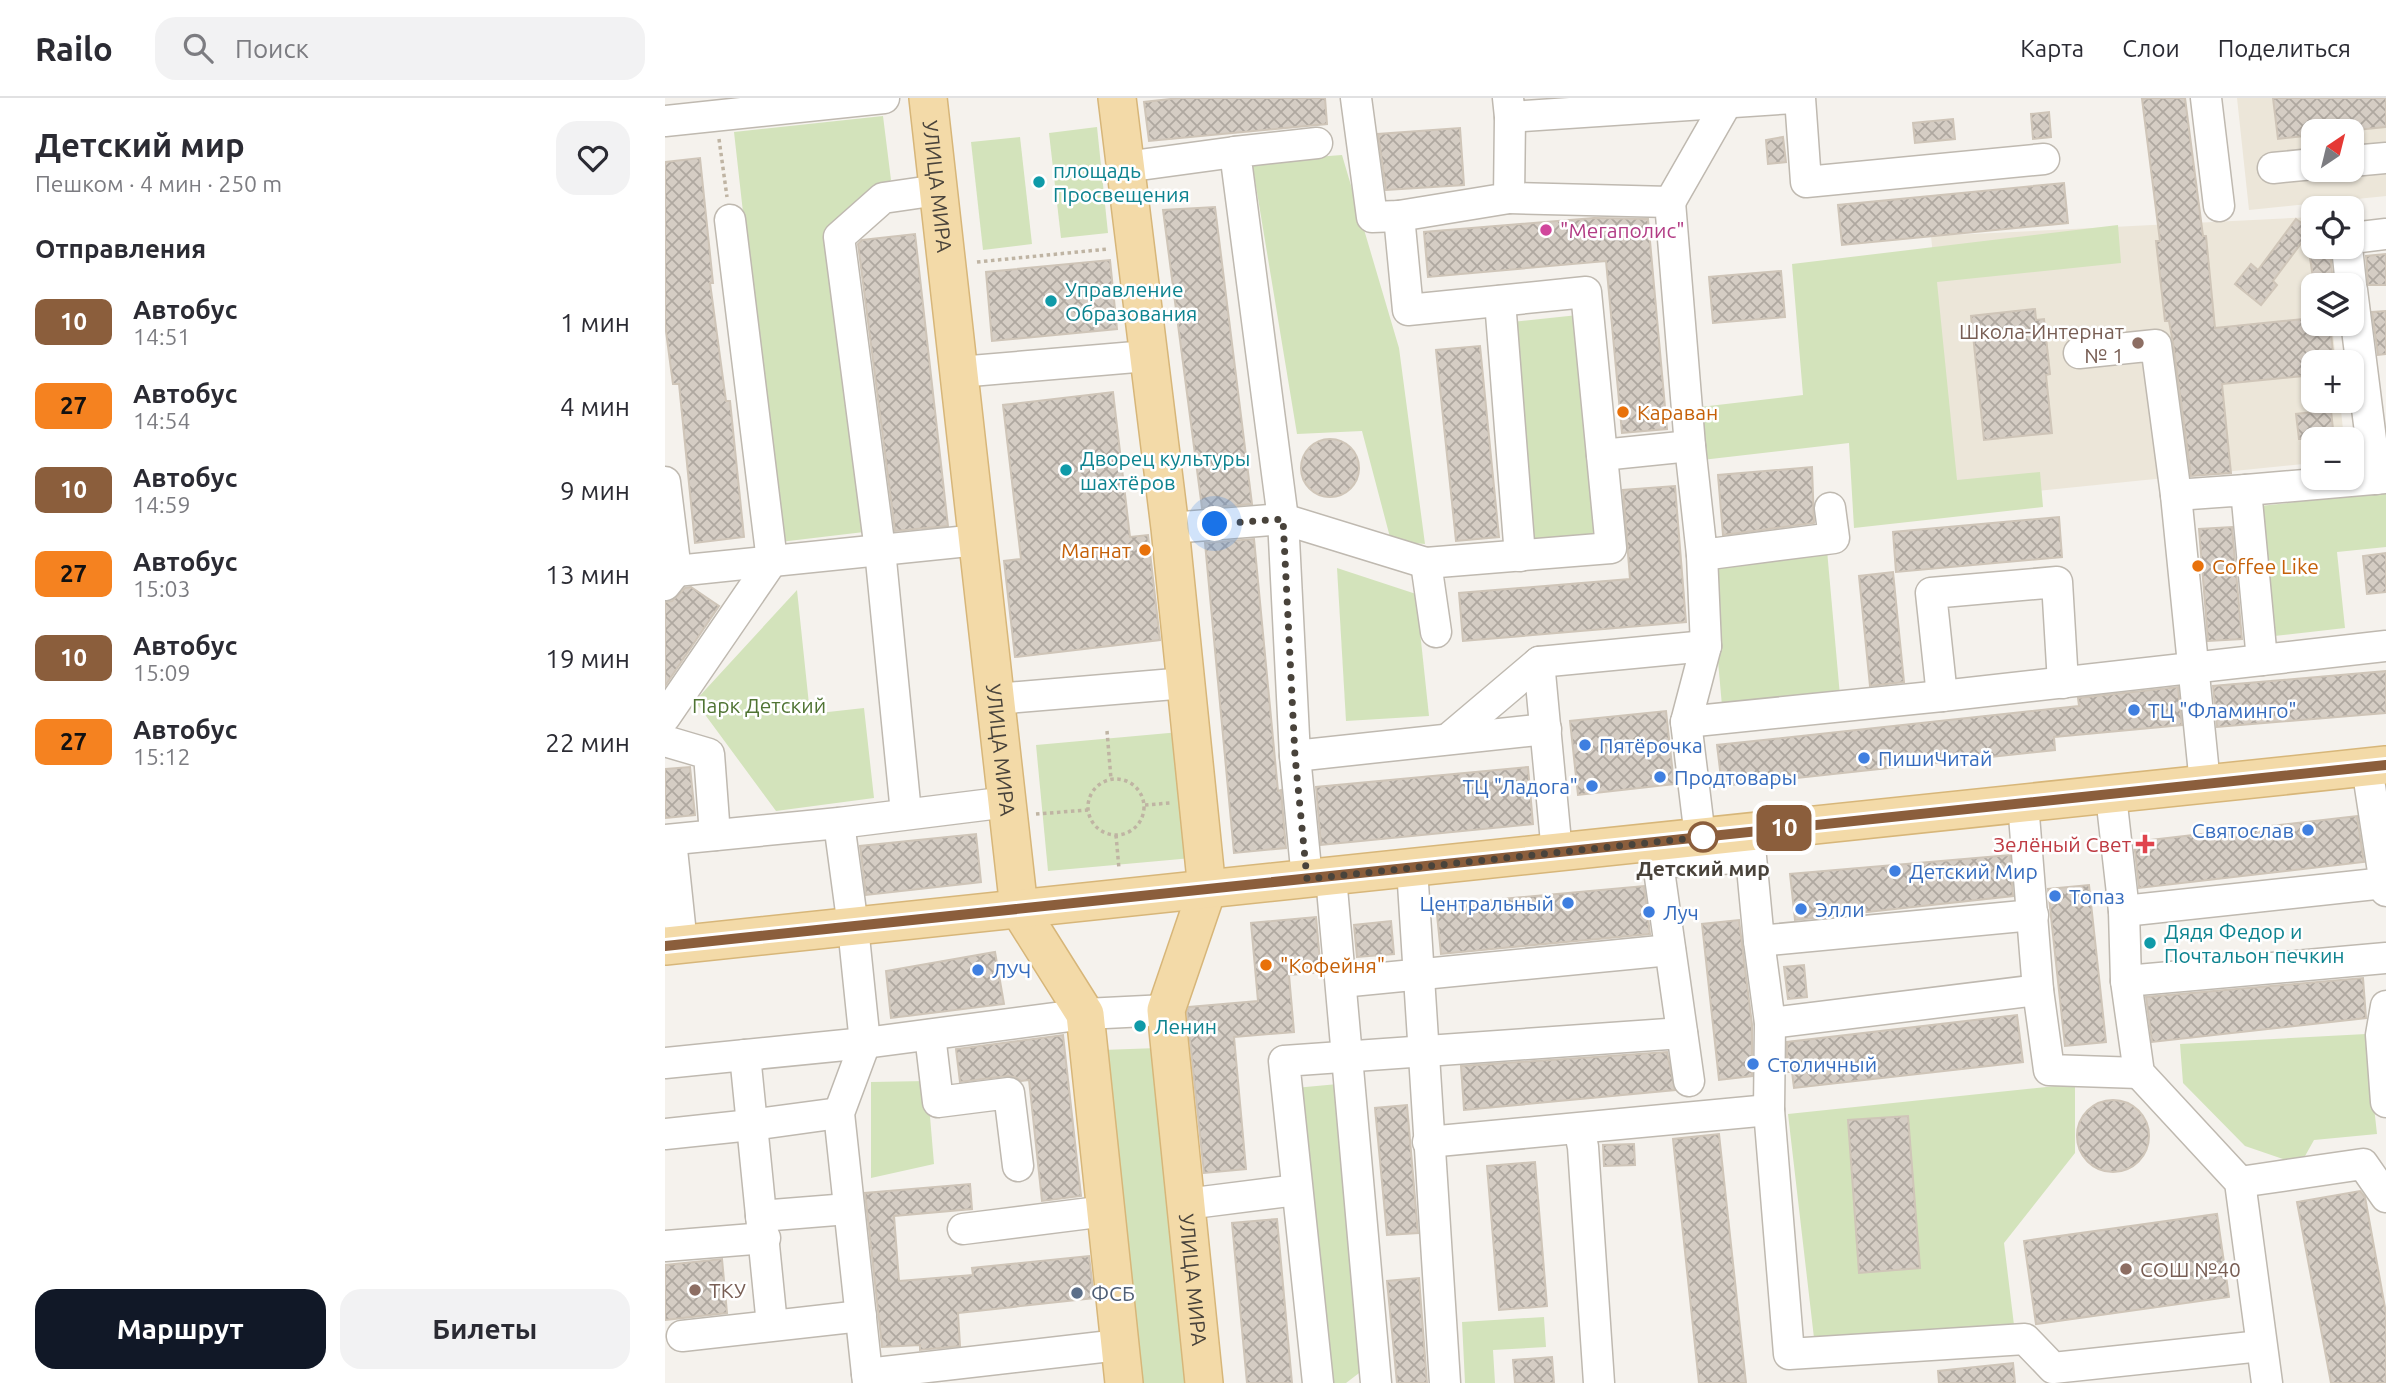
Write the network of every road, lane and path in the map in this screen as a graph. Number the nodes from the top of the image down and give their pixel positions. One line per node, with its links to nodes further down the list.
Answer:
1 (884, 98): 10 (street)
2 (928, 98): 20 (main road, УЛИЦА МИРА)
3 (1117, 98): 18 (main road, УЛИЦА МИРА)
4 (1356, 98): 24 (street)
5 (1794, 98): 8 (street)
6 (1800, 98): 15 (street)
7 (2206, 98): 23 (street)
8 (1726, 101): 9 (street); 22 (street)
9 (1509, 108): 21 (street)
10 (706, 110): 11 (street); 25 (path)
11 (665, 121)
12 (1317, 143): 13 (street)
13 (1235, 152): 18 (street); 42 (street)
14 (2386, 158): 16 (street)
15 (2044, 159)
16 (2364, 160)
17 (2301, 165): 19 (street)
18 (1125, 167): 28 (main road, УЛИЦА МИРА)
19 (2273, 168)
20 (938, 190): 29 (main road, УЛИЦА МИРА); 45 (street)
21 (1509, 198): 22 (street); 24 (street)
22 (1670, 202): 35 (street)
23 (2219, 206)
24 (1399, 216): 30 (street)
25 (730, 220): 48 (street)
26 (2386, 234): 27 (street)
27 (2364, 237)
28 (1135, 246): 29 (path); 33 (main road, УЛИЦА МИРА)
29 (947, 265): 34 (main road, УЛИЦА МИРА)
30 (1500, 301): 36 (street); 47 (street)
31 (2359, 336): 37 (street)
32 (2079, 353): 40 (street)
33 (1147, 356): 34 (street); 43 (main road, УЛИЦА МИРА)
34 (959, 372): 44 (main road, УЛИЦА МИРА)
35 (1690, 446): 36 (street); 46 (street)
36 (1602, 455): 47 (street)
37 (2381, 478): 39 (street)
38 (665, 482): 50 (street)
39 (2246, 490): 40 (street); 54 (street)
40 (2176, 495): 56 (street)
41 (1830, 508): 46 (street)
42 (1283, 519): 43 (street); 49 (street); 67 (street)
43 (1170, 528): 57 (main road, УЛИЦА МИРА)
44 (978, 540): 45 (street); 60 (main road, УЛИЦА МИРА)
45 (880, 550): 48 (street); 75 (street)
46 (1702, 555): 52 (street)
47 (1520, 556): 49 (street)
48 (772, 561): 50 (street); 61 (street)
49 (1426, 563): 51 (street)
50 (670, 578)
51 (1436, 632)
52 (1706, 646): 55 (street); 62 (street)
53 (2386, 646): 54 (street)
54 (2262, 660): 56 (street)
55 (1539, 662): 63 (street); 65 (street)
56 (2194, 668): 58 (street); 70 (street)
57 (1186, 683): 60 (street); 86 (main road, УЛИЦА МИРА)
58 (2063, 683): 59 (street); 59 (street)
59 (1942, 696): 62 (street)
60 (996, 699): 73 (main road, УЛИЦА МИРА)
61 (665, 717)
62 (1686, 722): 78 (street)
63 (1546, 729): 65 (street); 81 (street)
64 (1107, 731): 69 (path)
65 (1448, 739): 67 (street)
66 (665, 741): 77 (street)
67 (1295, 756): 84 (street)
68 (2376, 766): 70 (main road); 85 (street)
69 (1111, 779): 74 (path); 74 (path)
70 (2205, 784): 71 (main road)
71 (2111, 796): 72 (main road); 88 (street)
72 (2023, 803): 80 (main road); 89 (street)
73 (1009, 809): 74 (path); 75 (street); 87 (main road, УЛИЦА МИРА)
74 (1088, 810)
75 (906, 813): 76 (street)
76 (839, 824): 77 (street); 90 (street)
77 (715, 835): 79 (street)
78 (1700, 837): 80 (main road); 82 (main road)
79 (668, 840): 92 (street)
80 (1749, 845): 82 (street); 91 (street)
81 (1557, 853): 82 (main road); 83 (main road)
82 (1656, 853): 93 (street)
83 (1412, 868): 84 (main road); 95 (street)
84 (1319, 878): 86 (main road); 97 (street)
85 (2385, 887): 88 (street)
86 (1207, 890): 87 (main road); 99 (main road, УЛИЦА МИРА)
87 (1019, 909): 90 (main road); 100 (main road, УЛИЦА МИРА)
88 (2123, 911): 96 (street)
89 (2033, 915): 91 (street); 98 (street)
90 (853, 927): 92 (main road); 105 (street)
91 (1759, 941): 101 (street)
92 (673, 945)
93 (1670, 950): 95 (street); 103 (street)
94 (2386, 958): 96 (street)
95 (1419, 976): 97 (street); 106 (street)
96 (2126, 981): 110 (street)
97 (1341, 982): 108 (street)
98 (2038, 990): 101 (street); 110 (street)
99 (1166, 1010): 100 (street); 123 (main road, УЛИЦА МИРА)
100 (1085, 1014): 104 (street); 125 (main road, УЛИЦА МИРА)
101 (1770, 1023): 113 (street)
102 (2384, 1025): 112 (street)
103 (1682, 1033): 106 (street); 111 (street)
104 (930, 1035): 105 (street); 119 (street)
105 (865, 1043): 107 (street); 114 (street)
106 (1424, 1053): 108 (street); 118 (street)
107 (745, 1055): 109 (street); 115 (street)
108 (1347, 1056): 121 (street); 138 (street)
109 (665, 1063)
110 (2139, 1073): 120 (street)
111 (1689, 1081)
112 (2386, 1102)
113 (1769, 1110): 116 (street); 133 (street)
114 (839, 1113): 115 (street); 124 (street)
115 (751, 1125): 117 (street); 126 (street)
116 (1579, 1129): 118 (street); 140 (street)
117 (665, 1134)
118 (1428, 1143): 139 (street)
119 (1018, 1166)
120 (2240, 1182): 122 (street); 133 (street)
121 (1297, 1190): 123 (street); 137 (street)
122 (2386, 1197)
123 (1186, 1204): 136 (main road, УЛИЦА МИРА)
124 (848, 1209): 126 (street); 129 (street)
125 (1105, 1210): 127 (street); 132 (main road, УЛИЦА МИРА)
126 (763, 1227): 128 (street); 130 (street)
127 (963, 1229)
128 (665, 1246)
129 (861, 1316): 130 (street); 134 (street)
130 (772, 1325): 131 (street)
131 (682, 1336)
132 (1119, 1345): 134 (street); 135 (main road, УЛИЦА МИРА)
133 (2261, 1346): 141 (street)
134 (867, 1379)
135 (1124, 1383)
136 (1204, 1383)
137 (1318, 1383)
138 (1376, 1383)
139 (1445, 1383)
140 (1599, 1383)
141 (2267, 1383)

